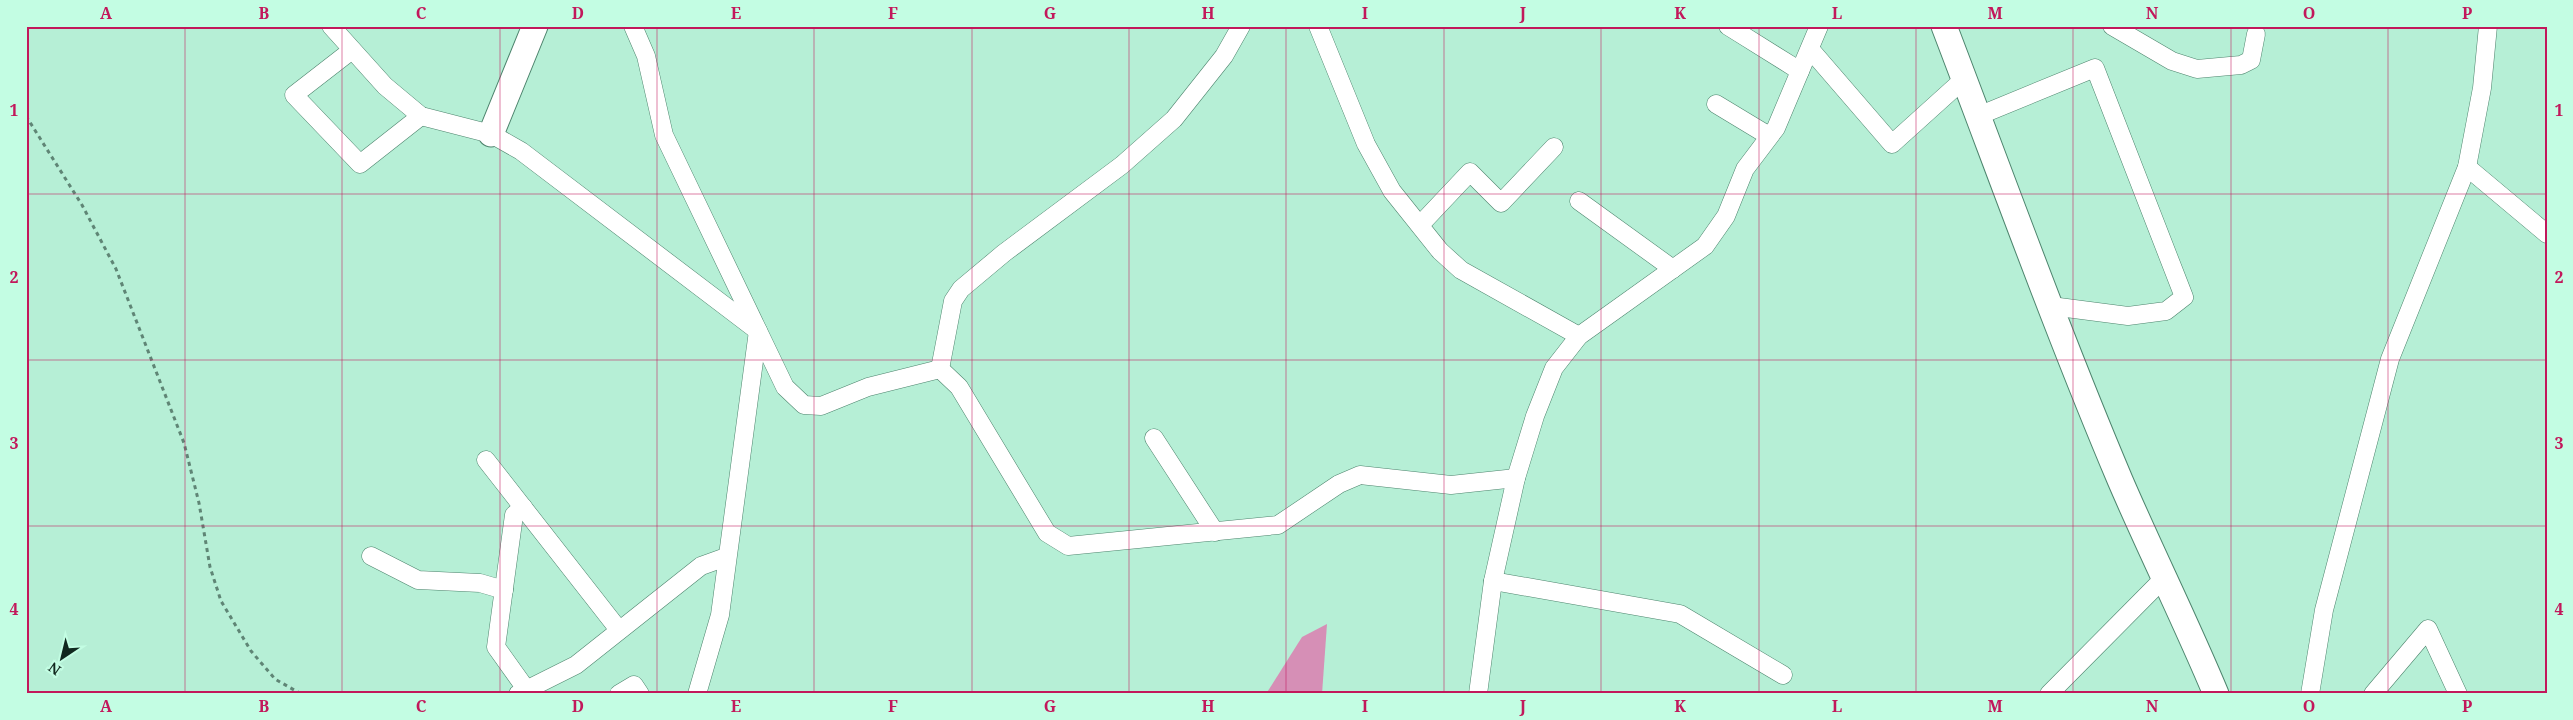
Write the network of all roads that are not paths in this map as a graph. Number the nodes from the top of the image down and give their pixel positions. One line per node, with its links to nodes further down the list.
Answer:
1 (331, 26): 13 (street)
2 (535, 26): 19 (street)
3 (633, 26): 28 (street)
4 (1241, 26): 30 (street)
5 (1318, 26): 24 (street)
6 (1728, 26): 14 (street)
7 (1819, 26): 12 (street)
8 (1944, 26): 15 (street)
9 (2112, 26): 11 (street)
10 (2488, 26): 22 (street)
11 (2256, 34)
12 (1810, 49): 14 (street); 15 (street)
13 (352, 50): 17 (street); 17 (street)
14 (1800, 71): 20 (street)
15 (1964, 79): 18 (street)
16 (1716, 104): 20 (street)
17 (421, 116): 19 (street)
18 (1978, 116): 27 (street); 27 (street)
19 (491, 134): 28 (street)
20 (1769, 136): 26 (street)
21 (1554, 147): 24 (street)
22 (2467, 167): 25 (street); 50 (street)
23 (1579, 200): 26 (street)
24 (1420, 225): 29 (street)
25 (2547, 234)
26 (1673, 269): 29 (street)
27 (2051, 306): 38 (street)
28 (758, 331): 30 (street); 37 (street)
29 (1579, 336): 33 (street)
30 (940, 369): 35 (street)
31 (1154, 438): 35 (street)
32 (486, 460): 34 (street)
33 (1516, 478): 35 (street); 39 (street)
34 (523, 507): 40 (street); 41 (street)
35 (1215, 532)
36 (371, 556): 40 (street)
37 (726, 557): 41 (street); 46 (street)
38 (2165, 577): 48 (street); 49 (street)
39 (1493, 581): 42 (street); 47 (street)
40 (504, 590): 43 (street)
41 (619, 630): 43 (street)
42 (1783, 675)
43 (522, 691)
44 (619, 694): 45 (street)
45 (640, 694)
46 (697, 694)
47 (1478, 694)
48 (2049, 694)
49 (2216, 694)
50 (2310, 694)
51 (2373, 694): 52 (street)
52 (2458, 694)

